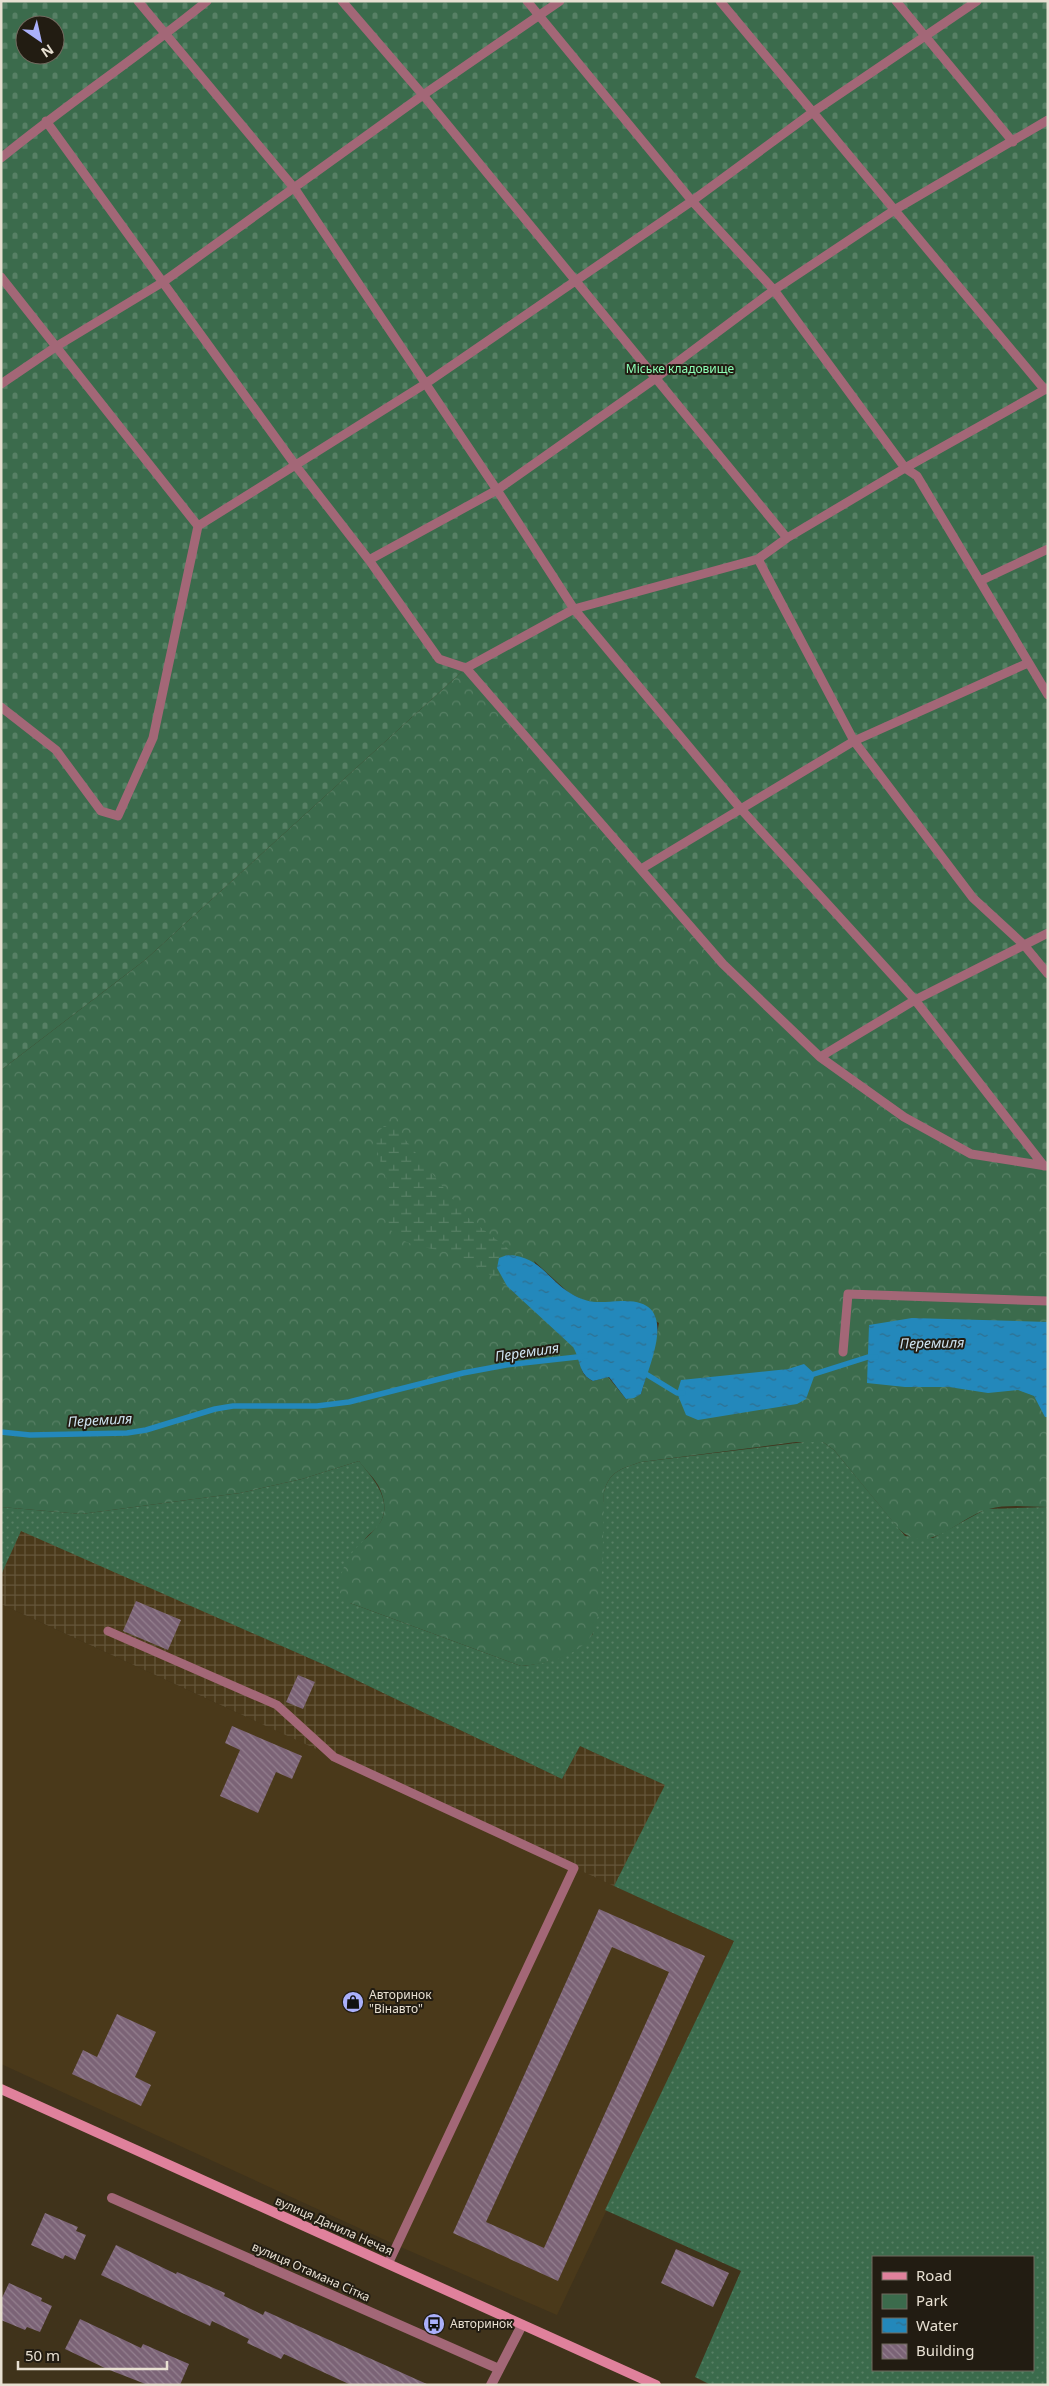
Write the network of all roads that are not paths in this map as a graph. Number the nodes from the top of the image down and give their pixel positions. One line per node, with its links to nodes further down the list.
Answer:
1 (138, 1): 10 (lane)
2 (207, 1): 10 (lane)
3 (342, 1): 12 (lane)
4 (527, 1): 9 (lane)
5 (560, 1): 9 (lane)
6 (720, 1): 13 (lane)
7 (896, 1): 11 (lane)
8 (977, 1): 11 (lane)
9 (540, 15): 12 (lane); 19 (lane)
10 (167, 34): 15 (lane); 18 (lane)
11 (925, 36): 13 (lane); 16 (lane)
12 (423, 95): 18 (lane); 22 (lane)
13 (813, 112): 19 (lane); 20 (lane)
14 (1048, 120): 16 (lane)
15 (46, 122): 17 (lane); 23 (lane)
16 (1013, 142): 20 (lane)
17 (1, 158)
18 (295, 189): 23 (lane); 28 (lane)
19 (692, 201): 22 (lane); 24 (lane)
20 (896, 209): 24 (lane); 29 (lane)
21 (1, 277): 25 (lane)
22 (576, 281): 26 (lane); 28 (lane)
23 (163, 282): 25 (lane); 30 (lane)
24 (774, 290): 26 (lane); 31 (lane)
25 (57, 346): 27 (lane); 33 (lane)
26 (656, 378): 32 (lane); 34 (lane)
27 (1, 384)
28 (425, 384): 30 (lane); 32 (lane)
29 (1046, 389): 31 (lane)
30 (296, 466): 33 (lane); 37 (lane)
31 (905, 468): 34 (lane); 38 (lane)
32 (496, 490): 37 (lane); 39 (lane)
33 (198, 526): 43 (lane)
34 (787, 538): 36 (lane)
35 (1048, 549): 38 (lane)
36 (758, 559): 39 (lane); 44 (lane)
37 (369, 560): 41 (lane)
38 (980, 581): 40 (lane)
39 (574, 609): 41 (lane); 45 (lane)
40 (1028, 663): 42 (lane); 44 (lane)
41 (466, 668): 46 (lane)
42 (1048, 695)
43 (1, 708)
44 (854, 740): 45 (lane); 48 (lane)
45 (740, 808): 46 (lane); 50 (lane)
46 (641, 869): 51 (lane)
47 (1048, 933): 48 (lane)
48 (1024, 945): 49 (lane); 50 (lane)
49 (1048, 974)
50 (915, 1000): 51 (lane); 52 (lane)
51 (820, 1057): 52 (lane)
52 (1046, 1166)
53 (1048, 1301): 54 (lane)
54 (843, 1352)
55 (108, 1631): 58 (lane)
56 (1, 2089): 58 (main road, вулиця Данила Нечая)
57 (112, 2198): 60 (street, вулиця Отамана Сітка)
58 (388, 2264): 59 (main road, вулиця Данила Нечая)
59 (522, 2325): 60 (street); 62 (main road, вулиця Данила Нечая)
60 (499, 2369): 61 (street)
61 (491, 2385)
62 (656, 2385)

